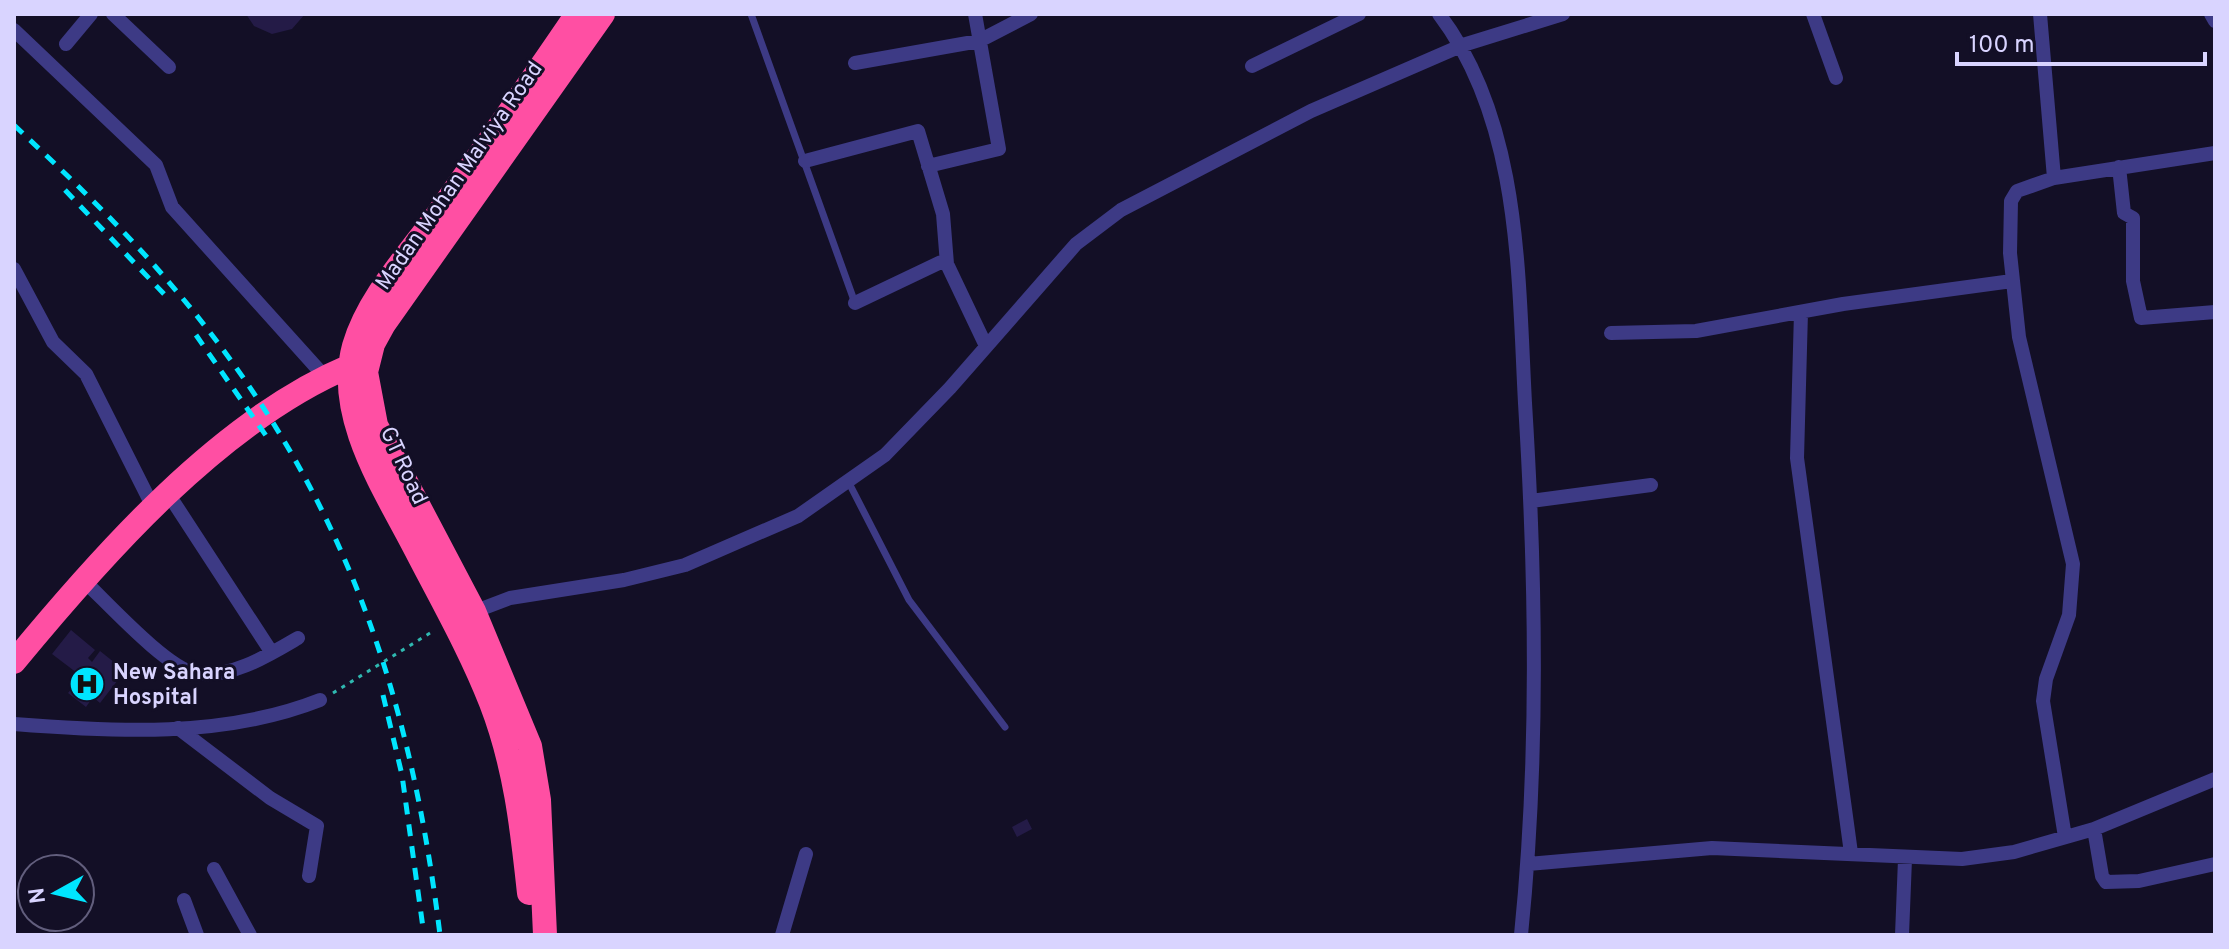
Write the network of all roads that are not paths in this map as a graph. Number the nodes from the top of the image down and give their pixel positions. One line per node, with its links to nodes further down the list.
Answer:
1 (91, 14): 17 (street)
2 (113, 14): 21 (street)
3 (577, 14): 36 (highway, GT Road)
4 (603, 14): 36 (highway, Madan Mohan Malviya Road)
5 (751, 14): 24 (lane)
6 (975, 14): 16 (street)
7 (1031, 14): 16 (street)
8 (1359, 14): 20 (street)
9 (1439, 14): 18 (street)
10 (1813, 14): 22 (street)
11 (2040, 14): 27 (street)
12 (2211, 14): 14 (street)
13 (1555, 15): 18 (street)
14 (2215, 21)
15 (14, 30): 37 (street)
16 (979, 41): 19 (street); 25 (street)
17 (66, 44)
18 (1463, 45): 35 (street); 40 (street)
19 (855, 63)
20 (1252, 66)
21 (169, 67)
22 (1836, 78)
23 (2215, 153): 26 (street)
24 (805, 161): 25 (street); 31 (lane)
25 (928, 166): 28 (street)
26 (2119, 167): 27 (street); 33 (street)
27 (2054, 178): 30 (street)
28 (947, 264): 31 (street); 35 (street)
29 (14, 269): 41 (street)
30 (2012, 281): 32 (street); 53 (street)
31 (855, 303)
32 (1801, 312): 34 (street); 54 (street)
33 (2215, 312)
34 (1611, 333)
35 (986, 346): 38 (street)
36 (358, 369): 37 (highway); 43 (highway, GT Road)
37 (325, 377): 41 (highway)
38 (849, 483): 43 (street); 49 (lane)
39 (1651, 485): 40 (street)
40 (1531, 501): 57 (street)
41 (161, 502): 42 (highway); 45 (street)
42 (82, 579): 45 (street); 46 (highway)
43 (463, 616): 64 (highway, GT Road); 65 (highway, GT Road)
44 (298, 638): 45 (street)
45 (272, 653)
46 (14, 662)
47 (320, 700): 50 (street)
48 (14, 724): 50 (street)
49 (1005, 727)
50 (178, 728): 60 (street)
51 (2215, 779): 52 (street)
52 (2094, 829): 53 (street); 58 (street)
53 (2065, 837): 56 (street)
54 (1851, 853): 56 (street); 57 (street)
55 (806, 854): 66 (street)
56 (1905, 859): 68 (street)
57 (1528, 864): 67 (street)
58 (2215, 864)
59 (214, 869): 63 (street)
60 (309, 876)
61 (184, 900): 62 (street)
62 (197, 935)
63 (250, 935)
64 (531, 935)
65 (545, 935)
66 (782, 935)
67 (1521, 935)
68 (1902, 935)

